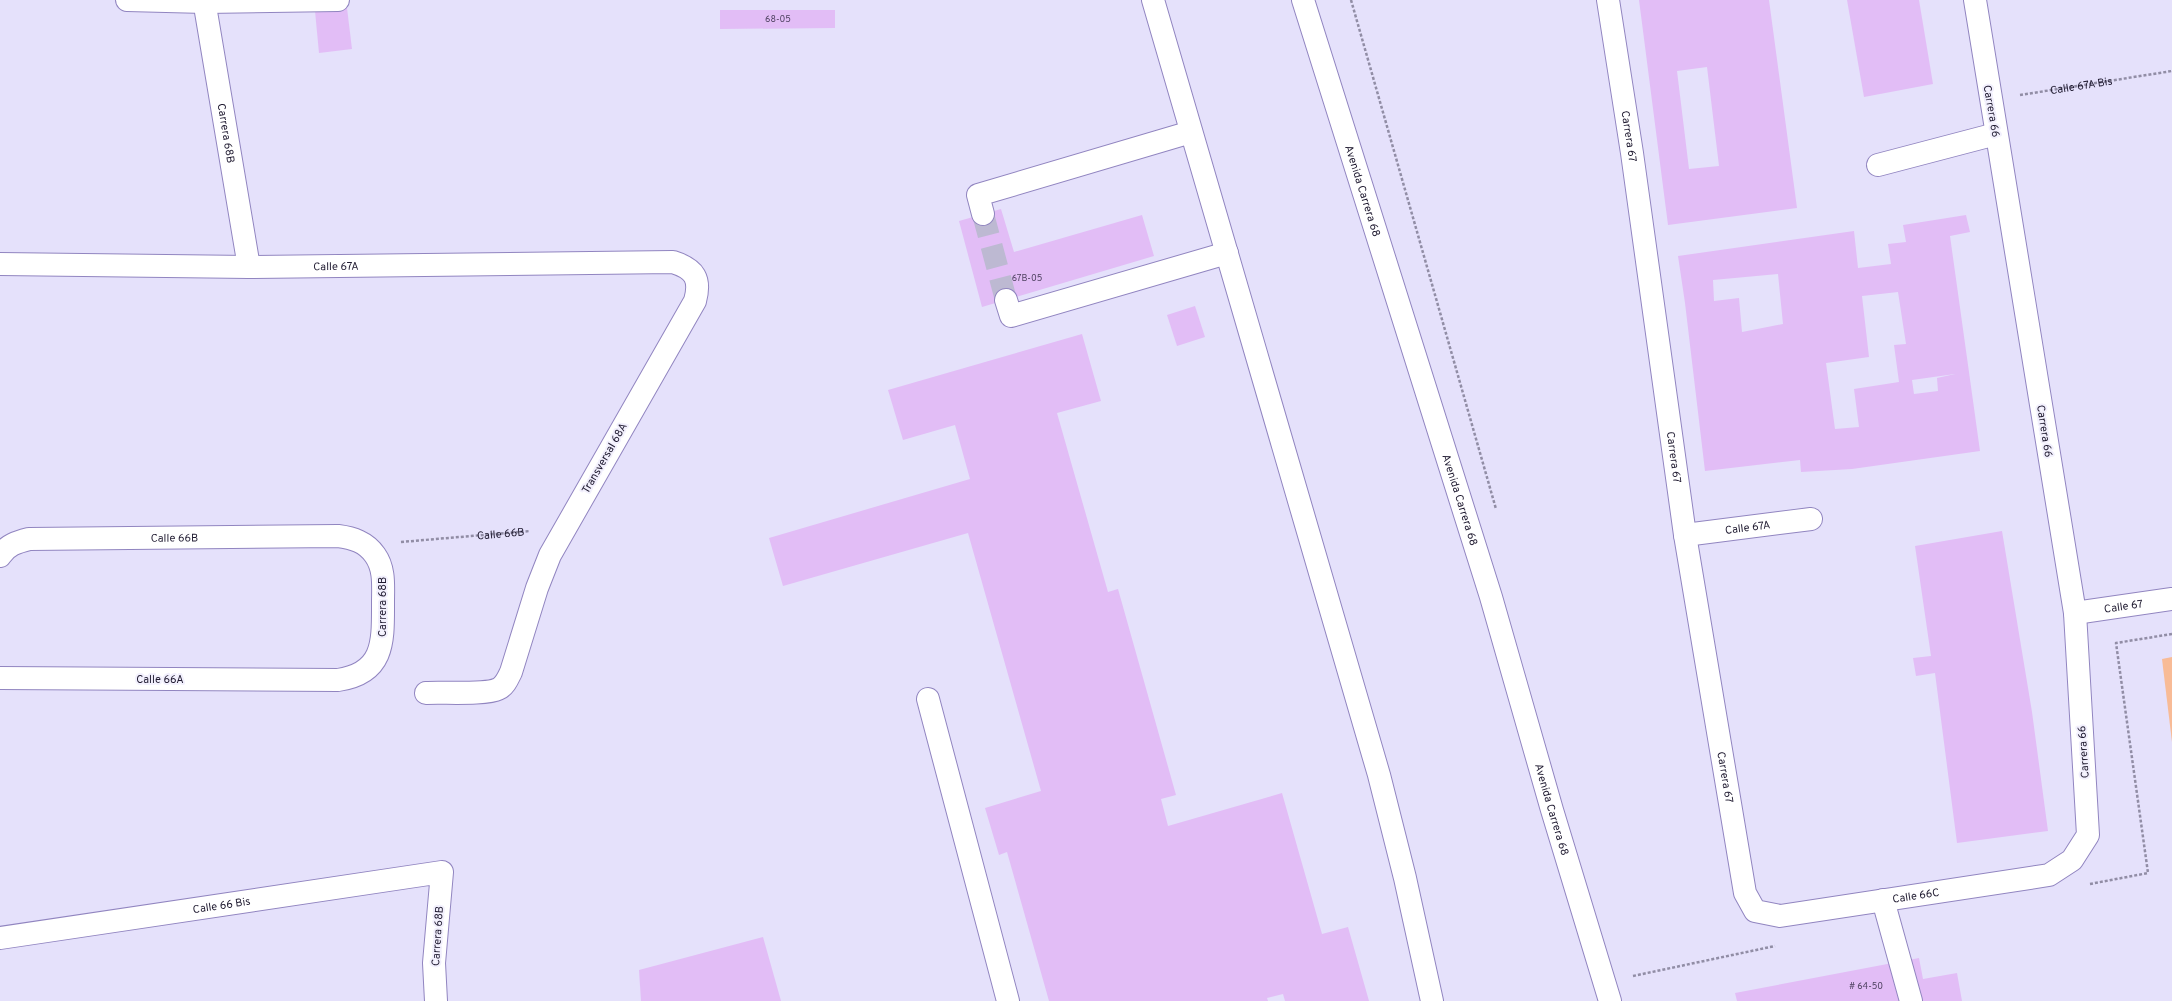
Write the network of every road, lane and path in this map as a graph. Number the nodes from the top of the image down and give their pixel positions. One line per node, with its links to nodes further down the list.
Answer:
1 (127, 0): 8 (street)
2 (338, 0): 8 (street)
3 (1153, 0): 11 (street)
4 (1303, 0): 45 (street, Avenida Carrera 68)
5 (1351, 0): 20 (path)
6 (1608, 0): 23 (street, Carrera 67)
7 (1975, 0): 10 (street, Carrera 66)
8 (204, 1): 18 (street, Carrera 68B)
9 (2172, 71): 10 (path, Calle 67A Bis)
10 (1990, 100): 12 (street, Carrera 66)
11 (1191, 132): 14 (street); 15 (street)
12 (1996, 134): 13 (street); 28 (street, Carrera 66)
13 (1878, 165)
14 (983, 214)
15 (1227, 253): 19 (street); 44 (street)
16 (673, 262): 18 (street, Calle 67A); 22 (street, Transversal 68A)
17 (0, 264): 18 (street, Calle 67A)
18 (249, 267)
19 (1006, 300)
20 (1497, 513)
21 (1811, 519): 23 (street, Calle 67A)
22 (564, 529): 25 (path, Calle 66B); 33 (street, Transversal 68A)
23 (1685, 534): 38 (street, Carrera 67)
24 (319, 536): 25 (street, Carrera 68B); 26 (street, Calle 66B)
25 (365, 545): 32 (street, Carrera 68B)
26 (0, 556)
27 (2172, 599): 28 (street, Calle 67)
28 (2075, 613): 35 (street, Carrera 66)
29 (2172, 634): 30 (path)
30 (2116, 643)
31 (0, 678): 32 (street, Calle 66A)
32 (320, 680)
33 (426, 692)
34 (928, 698): 43 (street)
35 (2072, 860): 37 (street, Calle 66C)
36 (442, 872): 39 (street, Calle 66 Bis); 42 (street, Carrera 68B)
37 (1883, 900): 38 (street, Calle 66C); 46 (street)
38 (1755, 911)
39 (0, 938)
40 (1631, 968): 41 (path)
41 (1634, 982)
42 (436, 1001)
43 (1008, 1001)
44 (1432, 1001)
45 (1610, 1001)
46 (1911, 1001)

